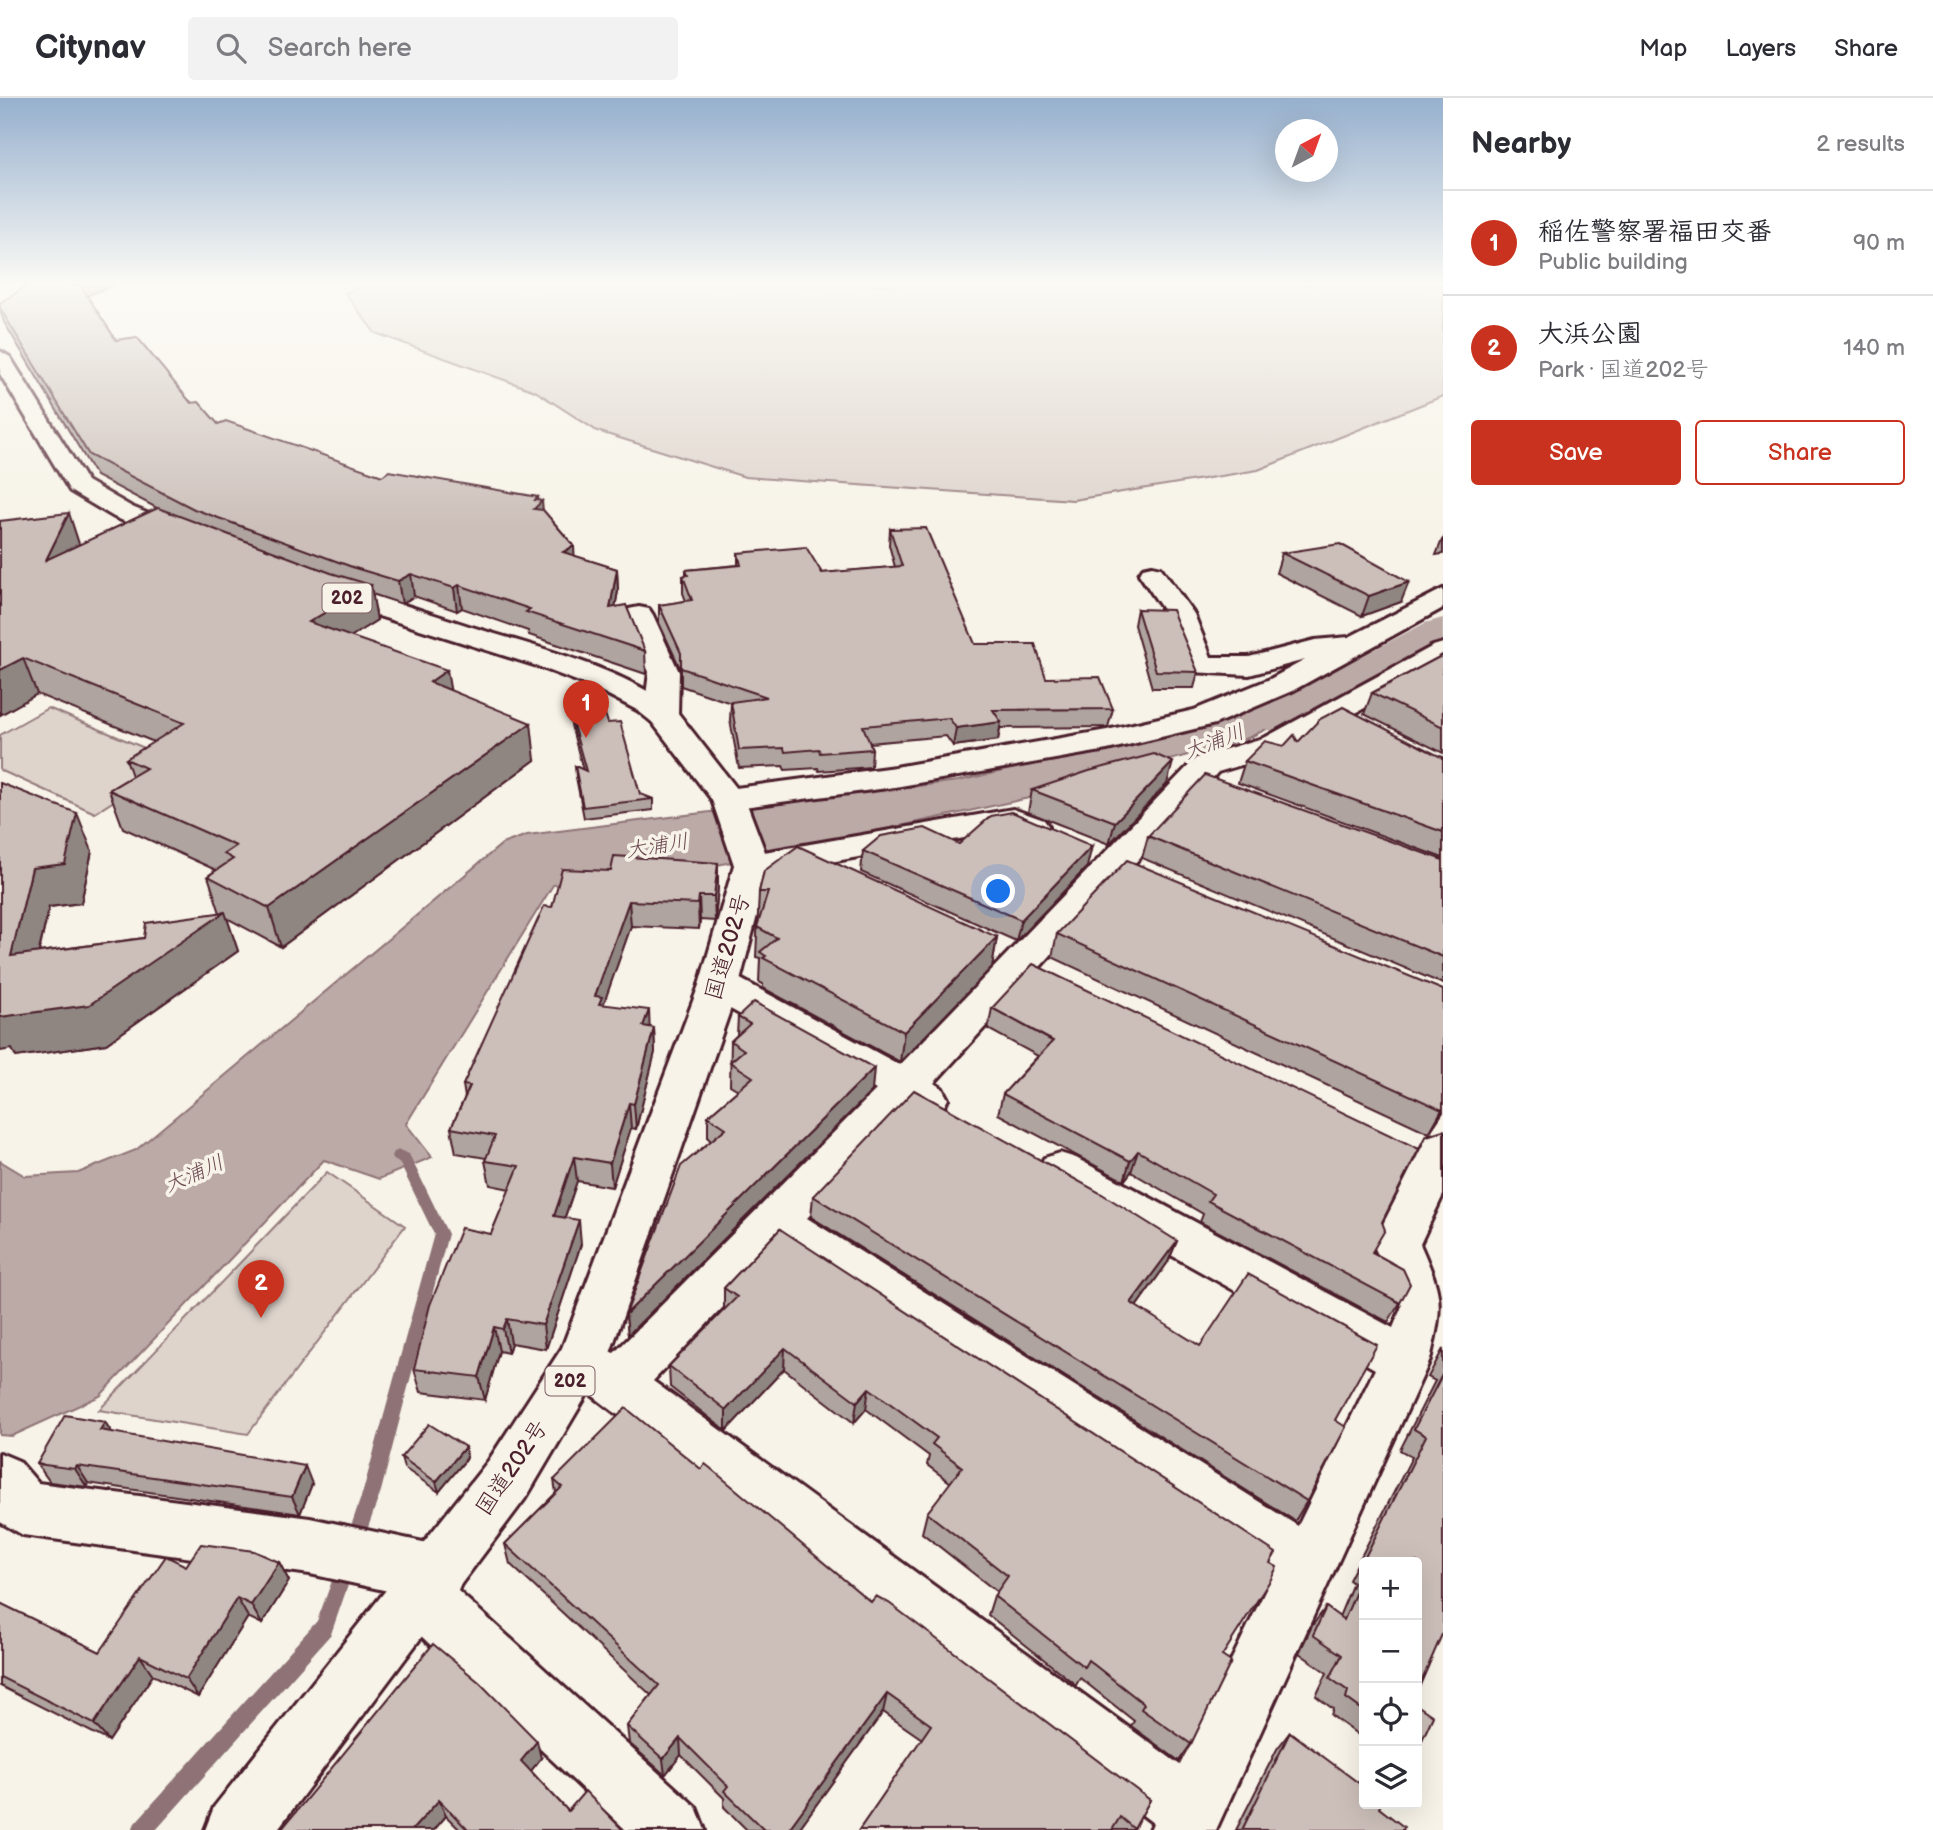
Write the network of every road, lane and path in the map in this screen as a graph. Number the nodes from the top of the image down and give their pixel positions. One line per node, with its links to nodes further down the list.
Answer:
1 (5, 366): 2 (main road)
2 (207, 546)
3 (1152, 574): 9 (main road)
4 (298, 580): 12 (main road, 202)
5 (1443, 597): 7 (main road)
6 (639, 615): 12 (main road)
7 (1356, 645): 9 (main road); 10 (main road)
8 (1439, 658): 11 (main road)
9 (1249, 666): 10 (main road)
10 (1281, 685): 16 (main road)
11 (1331, 712): 13 (main road); 14 (main road)
12 (663, 715): 16 (main road, 202)
13 (1368, 731)
14 (1191, 780): 15 (main road); 17 (main road)
15 (1228, 794)
16 (728, 799): 18 (main road, 202)
17 (1087, 851): 18 (main road); 19 (main road); 22 (main road)
18 (765, 859): 20 (main road); 24 (main road, 国道202号 / 202)
19 (1153, 879)
20 (858, 886)
21 (984, 944): 22 (main road)
22 (1022, 962): 23 (main road); 25 (main road)
23 (1060, 980)
24 (719, 985): 25 (main road); 31 (main road, 国道202号 / 202)
25 (905, 1087): 26 (main road); 29 (main road)
26 (966, 1120)
27 (1426, 1150): 30 (main road)
28 (1027, 1153): 30 (main road)
29 (775, 1221): 31 (main road); 33 (main road)
30 (1405, 1360): 33 (main road)
31 (600, 1372): 34 (main road, 国道202号 / 202); 35 (main road)
32 (0, 1479): 34 (main road)
33 (1307, 1564): 35 (main road)
34 (428, 1584): 36 (main road, 国道202号 / 202); 37 (main road)
35 (1187, 1821)
36 (237, 1830)
37 (673, 1830)

